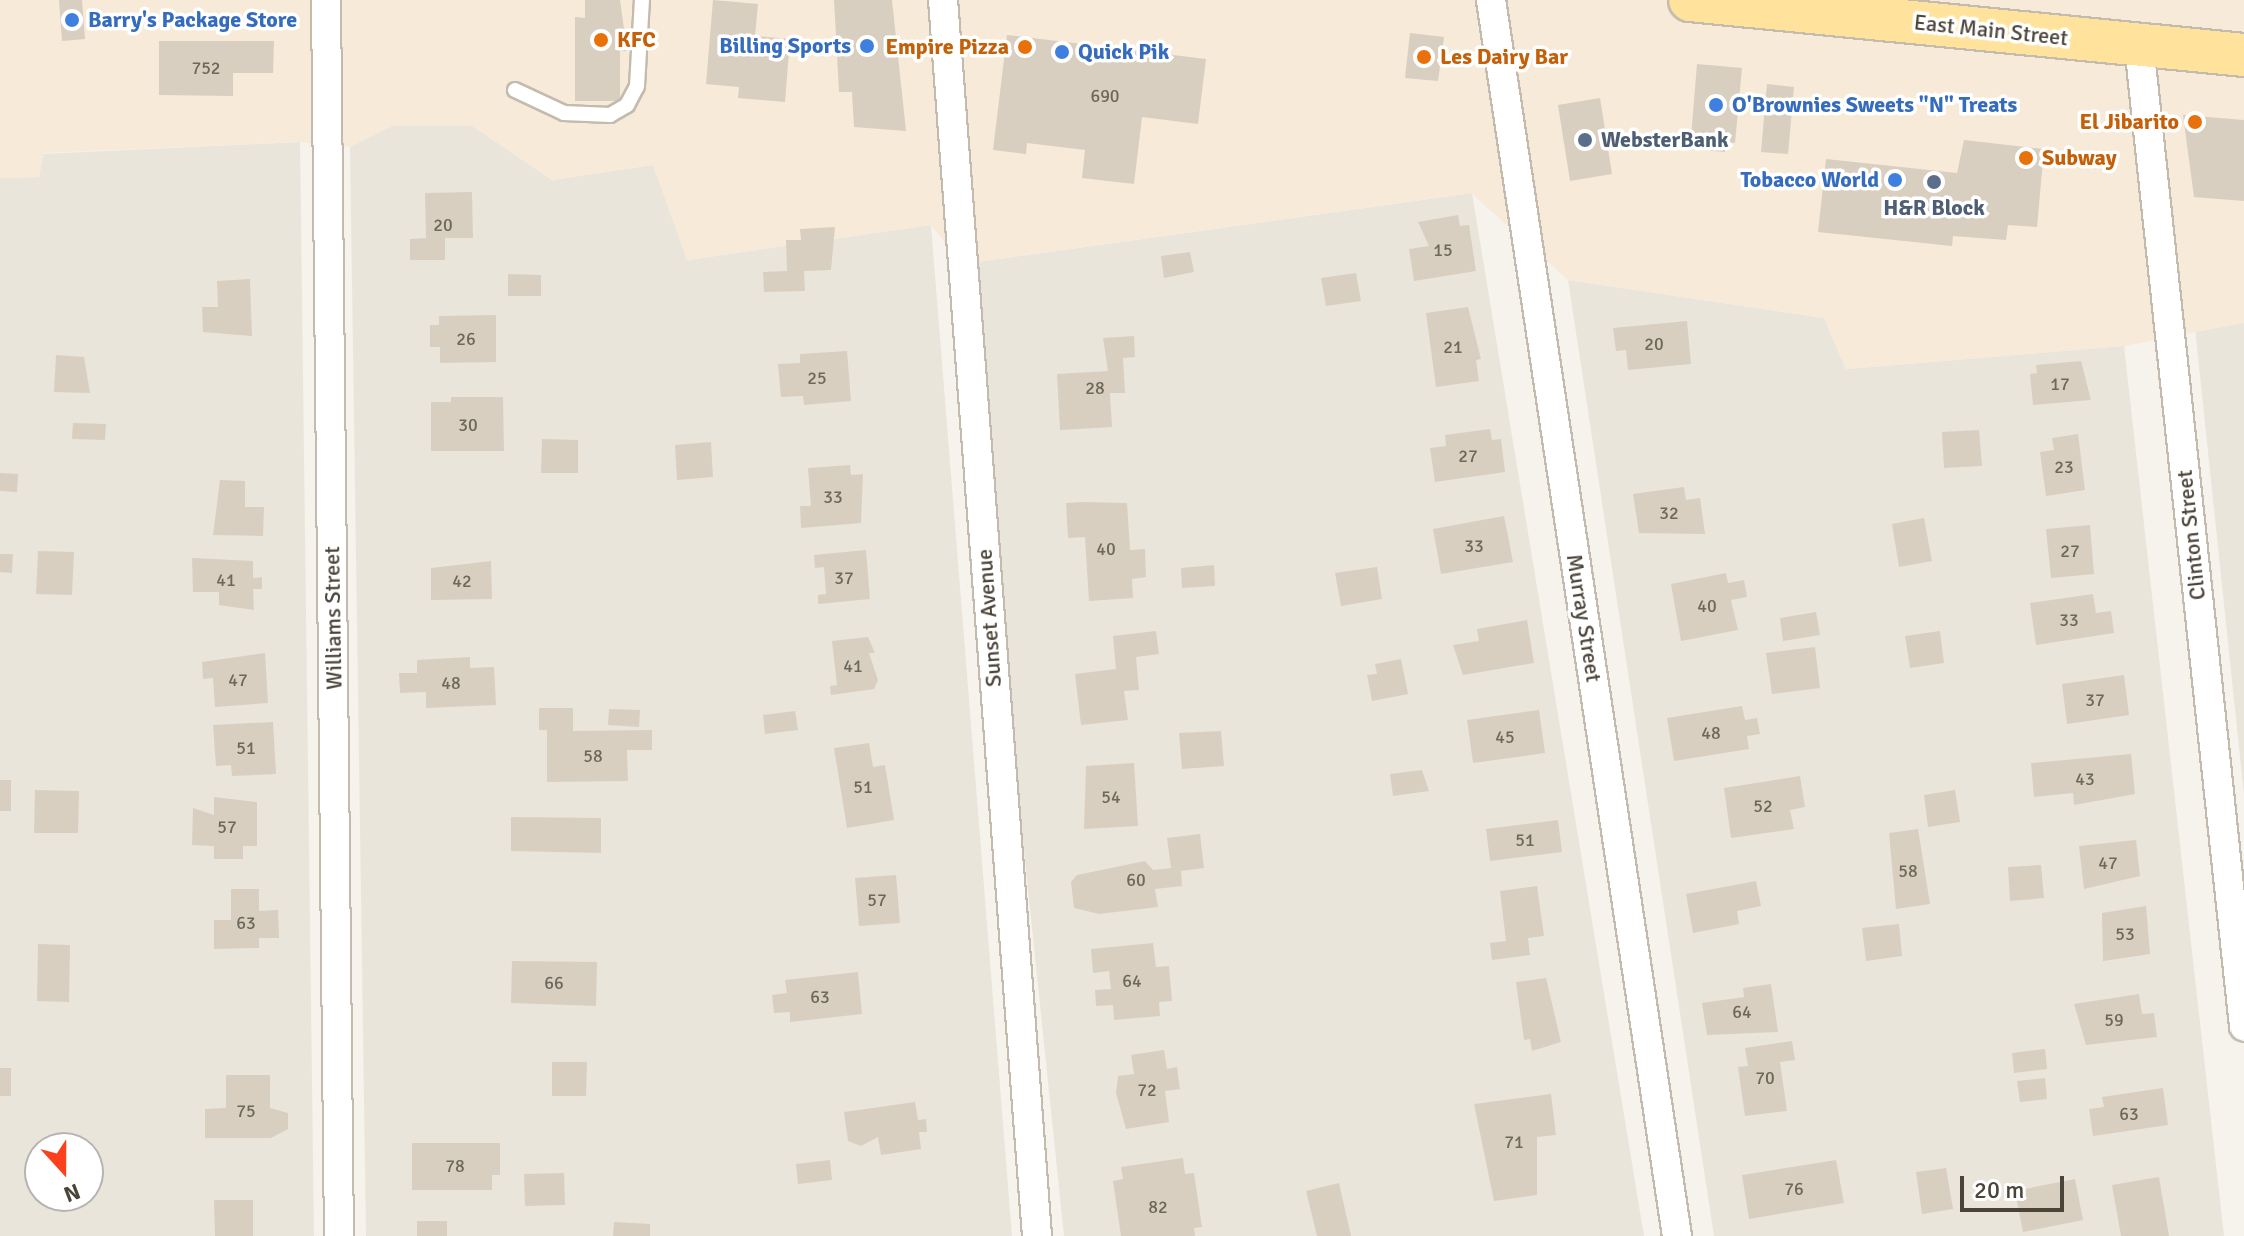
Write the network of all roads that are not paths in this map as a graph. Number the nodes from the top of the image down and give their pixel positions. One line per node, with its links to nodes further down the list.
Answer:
1 (326, 0): 11 (street, Williams Street)
2 (642, 0): 9 (lane)
3 (943, 0): 12 (street, Sunset Avenue)
4 (1491, 0): 13 (street, Murray Street)
5 (1690, 0): 6 (main road, East Main Street)
6 (1914, 11): 7 (main road, East Main Street)
7 (2139, 45): 8 (main road, East Main Street); 10 (street, Clinton Street)
8 (2244, 55)
9 (515, 90)
10 (2244, 1026)
11 (339, 1236)
12 (1037, 1236)
13 (1677, 1236)

